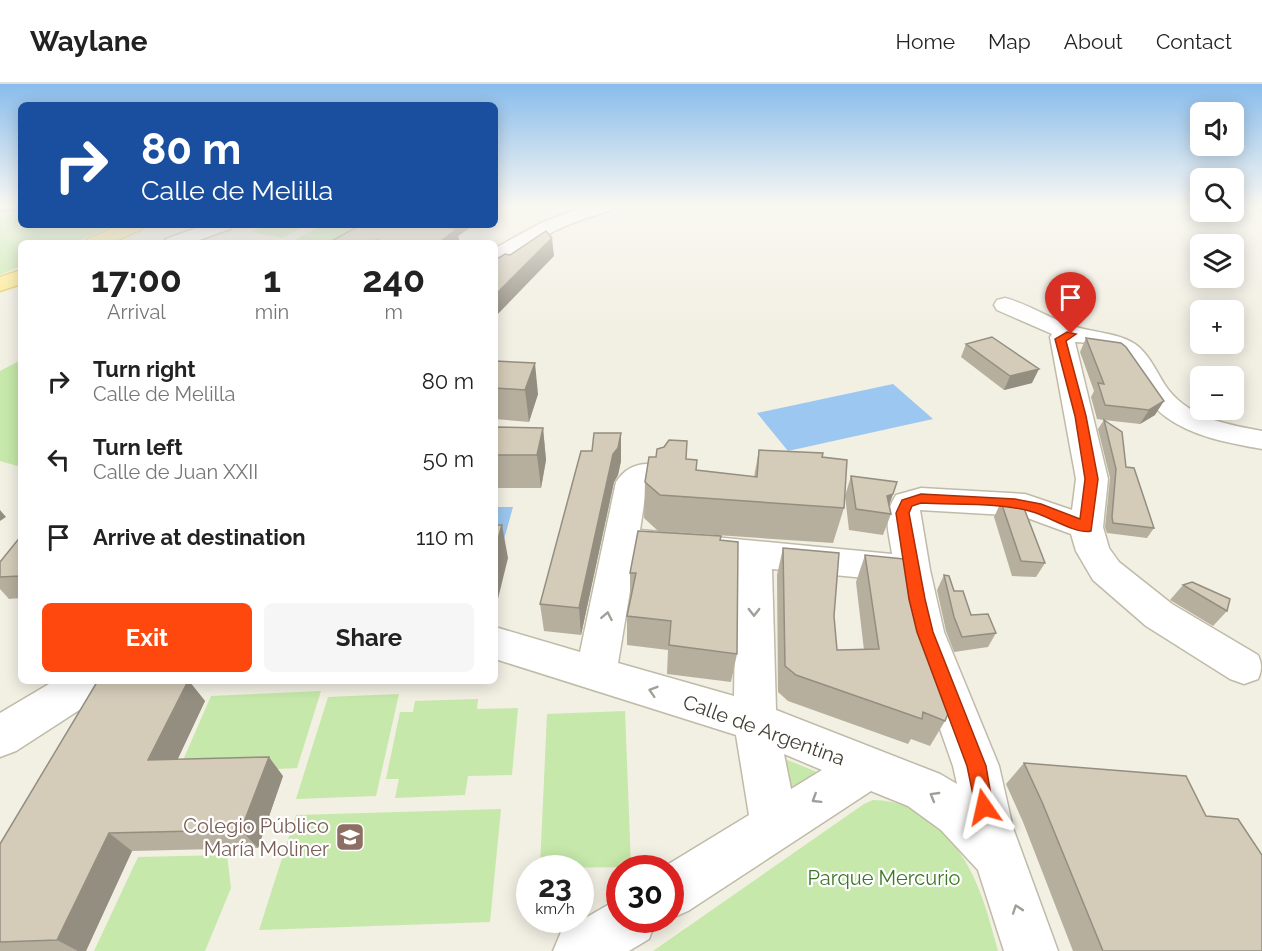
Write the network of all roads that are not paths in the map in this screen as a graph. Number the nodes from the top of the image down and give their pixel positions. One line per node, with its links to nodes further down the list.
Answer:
1 (513, 246): 2 (street)
2 (498, 257)
3 (18, 277): 4 (main road)
4 (0, 285)
5 (1005, 305): 6 (street)
6 (1066, 338): 7 (street); 9 (street)
7 (1262, 440)
8 (651, 473): 10 (street)
9 (1086, 527): 12 (street); 14 (street)
10 (621, 541): 11 (street); 15 (street, one-way to 10)
11 (754, 553): 12 (street); 17 (street, one-way to 17)
12 (912, 570): 21 (street)
13 (498, 644): 15 (street, Calle de Argentina)
14 (1244, 666)
15 (596, 674): 17 (street, Calle de Argentina, one-way to 15)
16 (84, 684): 18 (street)
17 (755, 722): 19 (street, Calle de Argentina); 20 (street)
18 (0, 737)
19 (866, 768): 20 (street, one-way to 20); 21 (street, Calle de Argentina, one-way to 19)
20 (775, 825): 22 (street)
21 (1003, 867): 23 (street, one-way to 21)
22 (684, 884)
23 (1031, 951)

